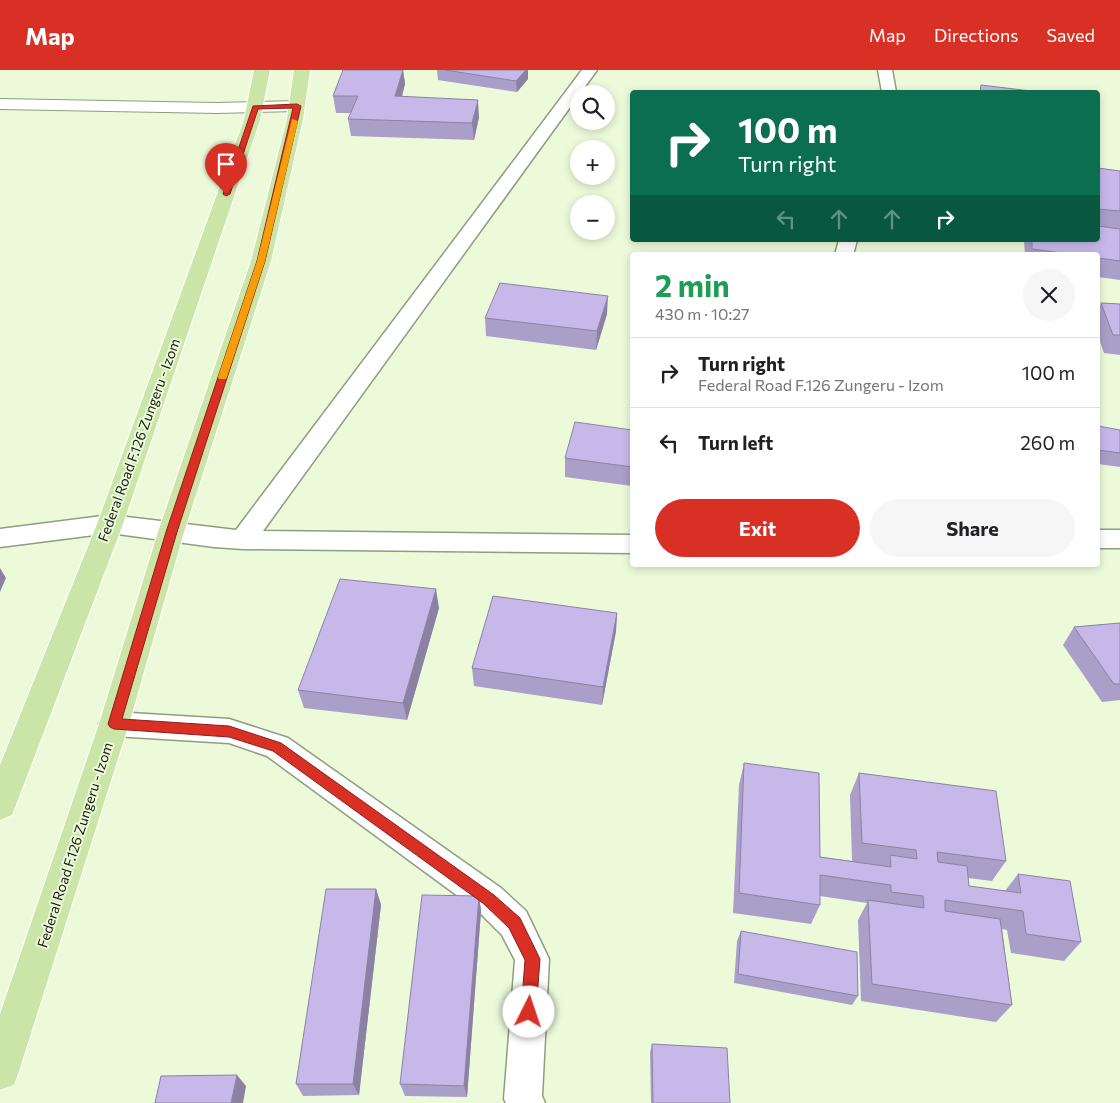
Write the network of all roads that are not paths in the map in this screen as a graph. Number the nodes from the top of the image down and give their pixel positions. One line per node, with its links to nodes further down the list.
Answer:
1 (262, 70): 8 (main road, Federal Road F.126 Zungeru - Izom)
2 (302, 70): 7 (main road, Federal Road F.126 Zungeru - Izom)
3 (590, 70): 15 (street)
4 (884, 70): 5 (street)
5 (889, 90)
6 (0, 104): 8 (main road)
7 (296, 112): 8 (main road); 11 (main road, Federal Road F.126 Zungeru - Izom)
8 (254, 114): 9 (main road); 10 (main road, Federal Road F.126 Zungeru - Izom)
9 (0, 118)
10 (110, 524): 11 (street); 12 (street); 18 (main road, Federal Road F.126 Zungeru - Izom)
11 (171, 532): 15 (street); 17 (main road, Federal Road F.126 Zungeru - Izom)
12 (0, 538)
13 (1100, 539): 14 (street)
14 (1120, 539)
15 (243, 540): 16 (street)
16 (630, 544)
17 (114, 724): 19 (main road, Federal Road F.126 Zungeru - Izom); 20 (street)
18 (0, 805)
19 (0, 1071)
20 (523, 1102)

